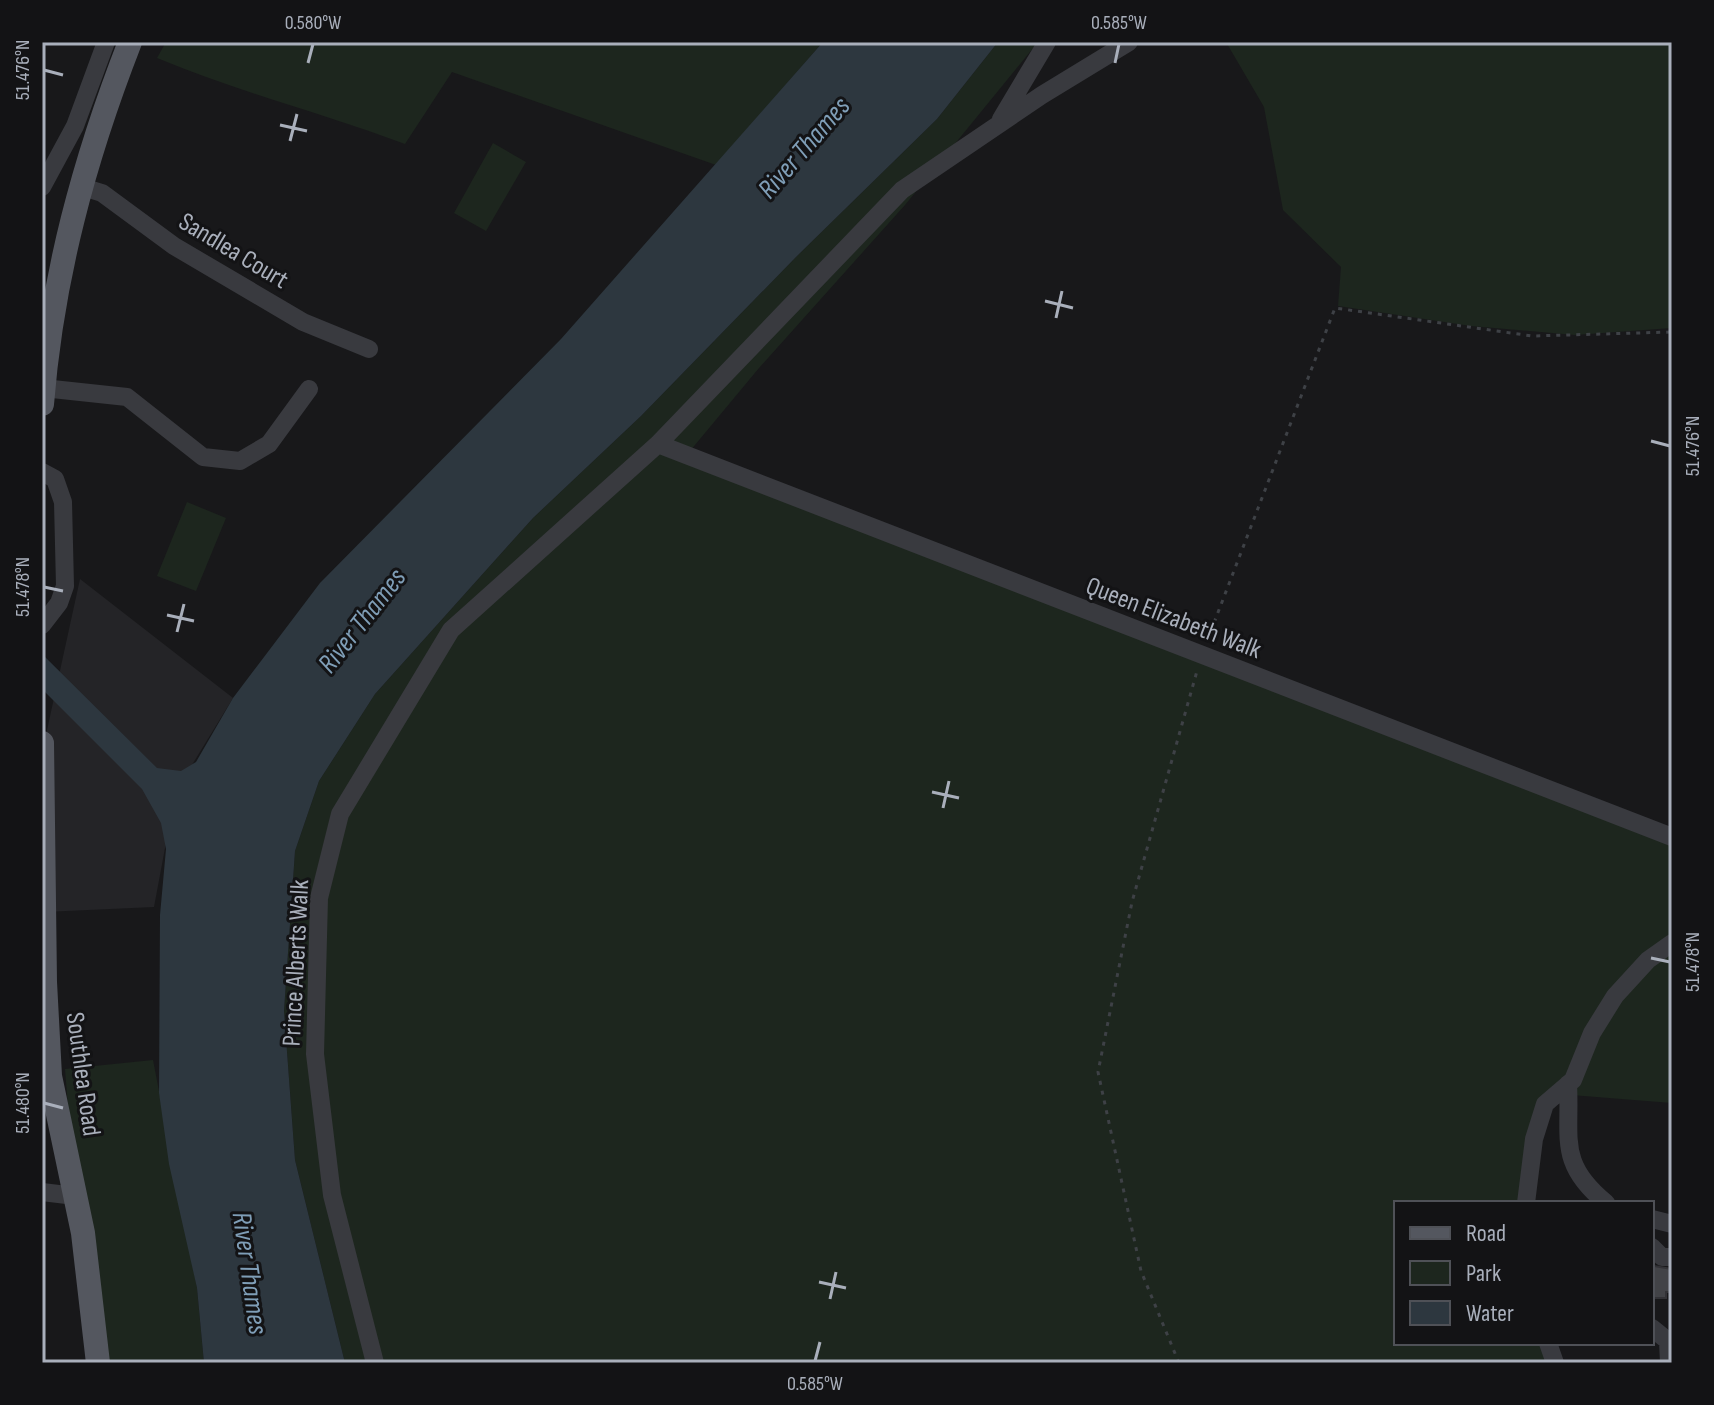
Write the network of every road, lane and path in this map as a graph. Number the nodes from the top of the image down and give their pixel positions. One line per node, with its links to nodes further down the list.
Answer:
1 (106, 42): 7 (street)
2 (130, 42): 6 (main road)
3 (1047, 42): 5 (street)
4 (1129, 42): 5 (street, Prince Alberts Walk)
5 (997, 125): 12 (street, Prince Alberts Walk)
6 (79, 186): 9 (street, Sandlea Court); 10 (main road)
7 (42, 187)
8 (1672, 332): 15 (path)
9 (369, 349)
10 (43, 381): 11 (street)
11 (309, 389)
12 (658, 444): 15 (street, Queen Elizabeth Walk); 27 (street, Prince Alberts Walk)
13 (42, 472): 14 (street)
14 (42, 625)
15 (1202, 655): 18 (street, Queen Elizabeth Walk); 28 (path)
16 (42, 743): 17 (main road, Southlea Road)
17 (43, 835): 22 (main road, Southlea Road)
18 (1672, 837)
19 (1672, 943): 20 (street)
20 (1568, 1084): 23 (street); 24 (street)
21 (42, 1192): 22 (street)
22 (75, 1196): 26 (main road, Southlea Road)
23 (1526, 1201)
24 (1604, 1201)
25 (1654, 1330): 29 (street)
26 (98, 1363)
27 (375, 1363)
28 (1179, 1363)
29 (1669, 1363)

